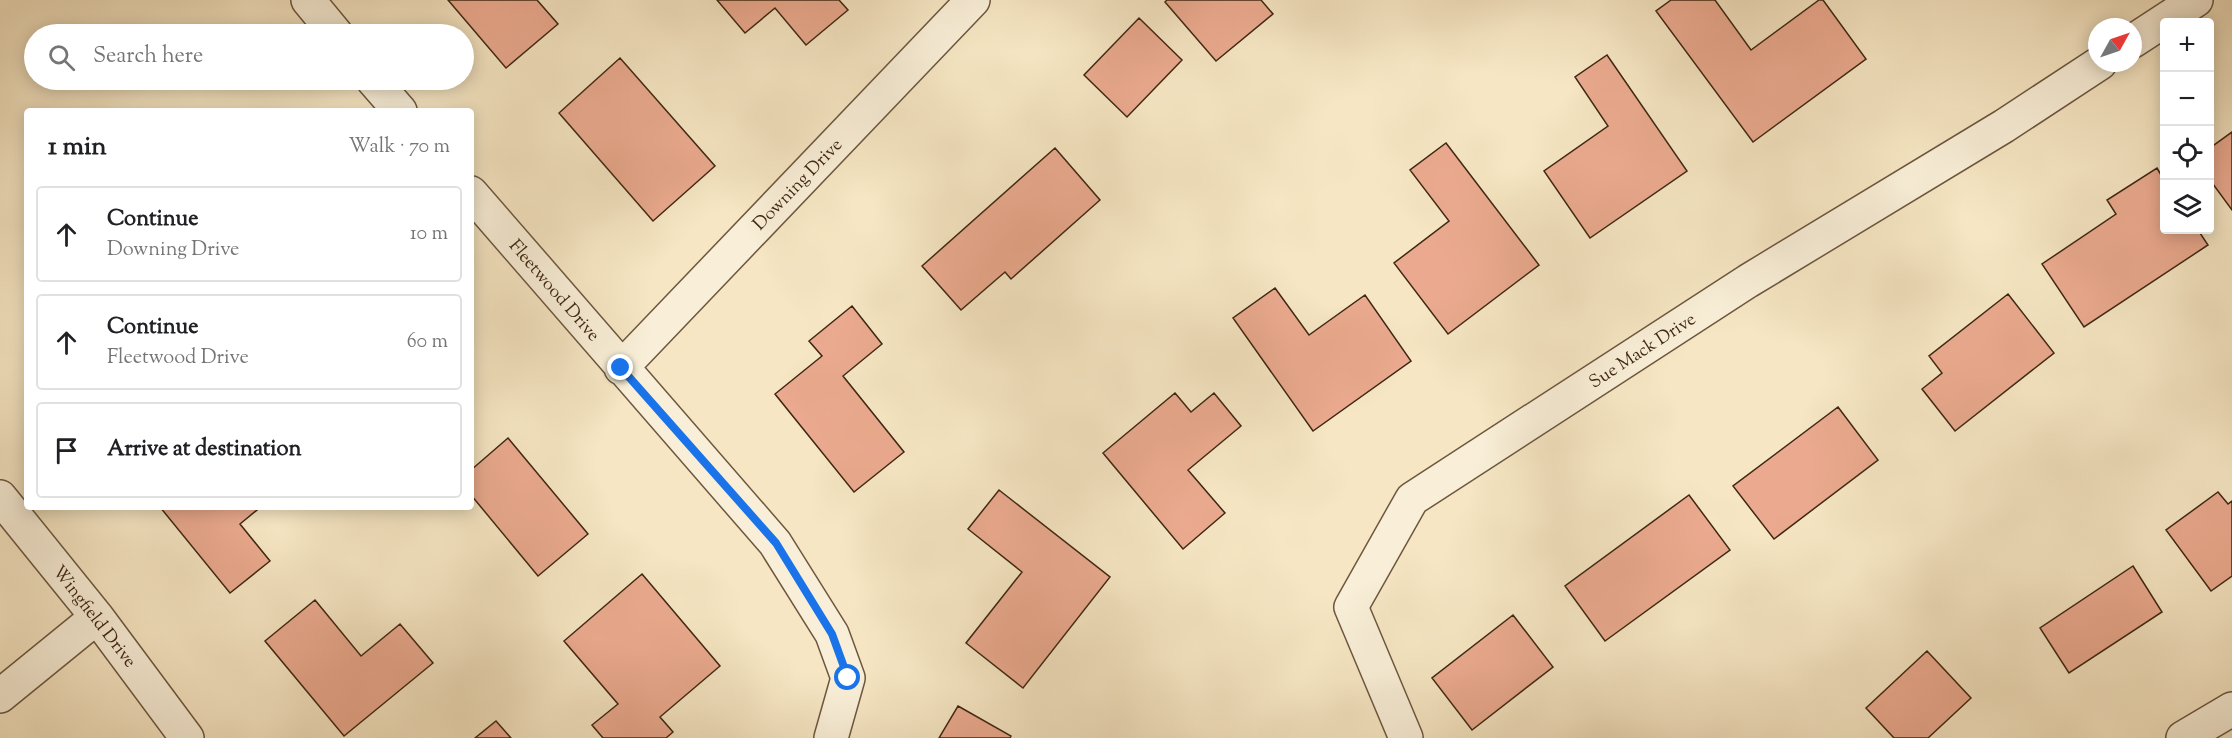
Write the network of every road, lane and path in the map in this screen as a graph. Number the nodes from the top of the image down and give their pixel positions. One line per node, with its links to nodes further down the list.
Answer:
1 (308, 0): 4 (street)
2 (973, 0): 10 (street, Downing Drive)
3 (2196, 0): 5 (street)
4 (328, 24)
5 (2142, 35)
6 (2088, 71): 17 (street, Sue Mack Drive)
7 (382, 90): 8 (street)
8 (397, 108)
9 (474, 196): 10 (street, Fleetwood Drive)
10 (621, 368): 16 (street, Fleetwood Drive)
11 (0, 497): 12 (street, Wingfield Drive)
12 (97, 617): 13 (street); 15 (street, Wingfield Drive)
13 (0, 696)
14 (2232, 709): 18 (street)
15 (187, 738)
16 (831, 738)
17 (1406, 738)
18 (2183, 738)

